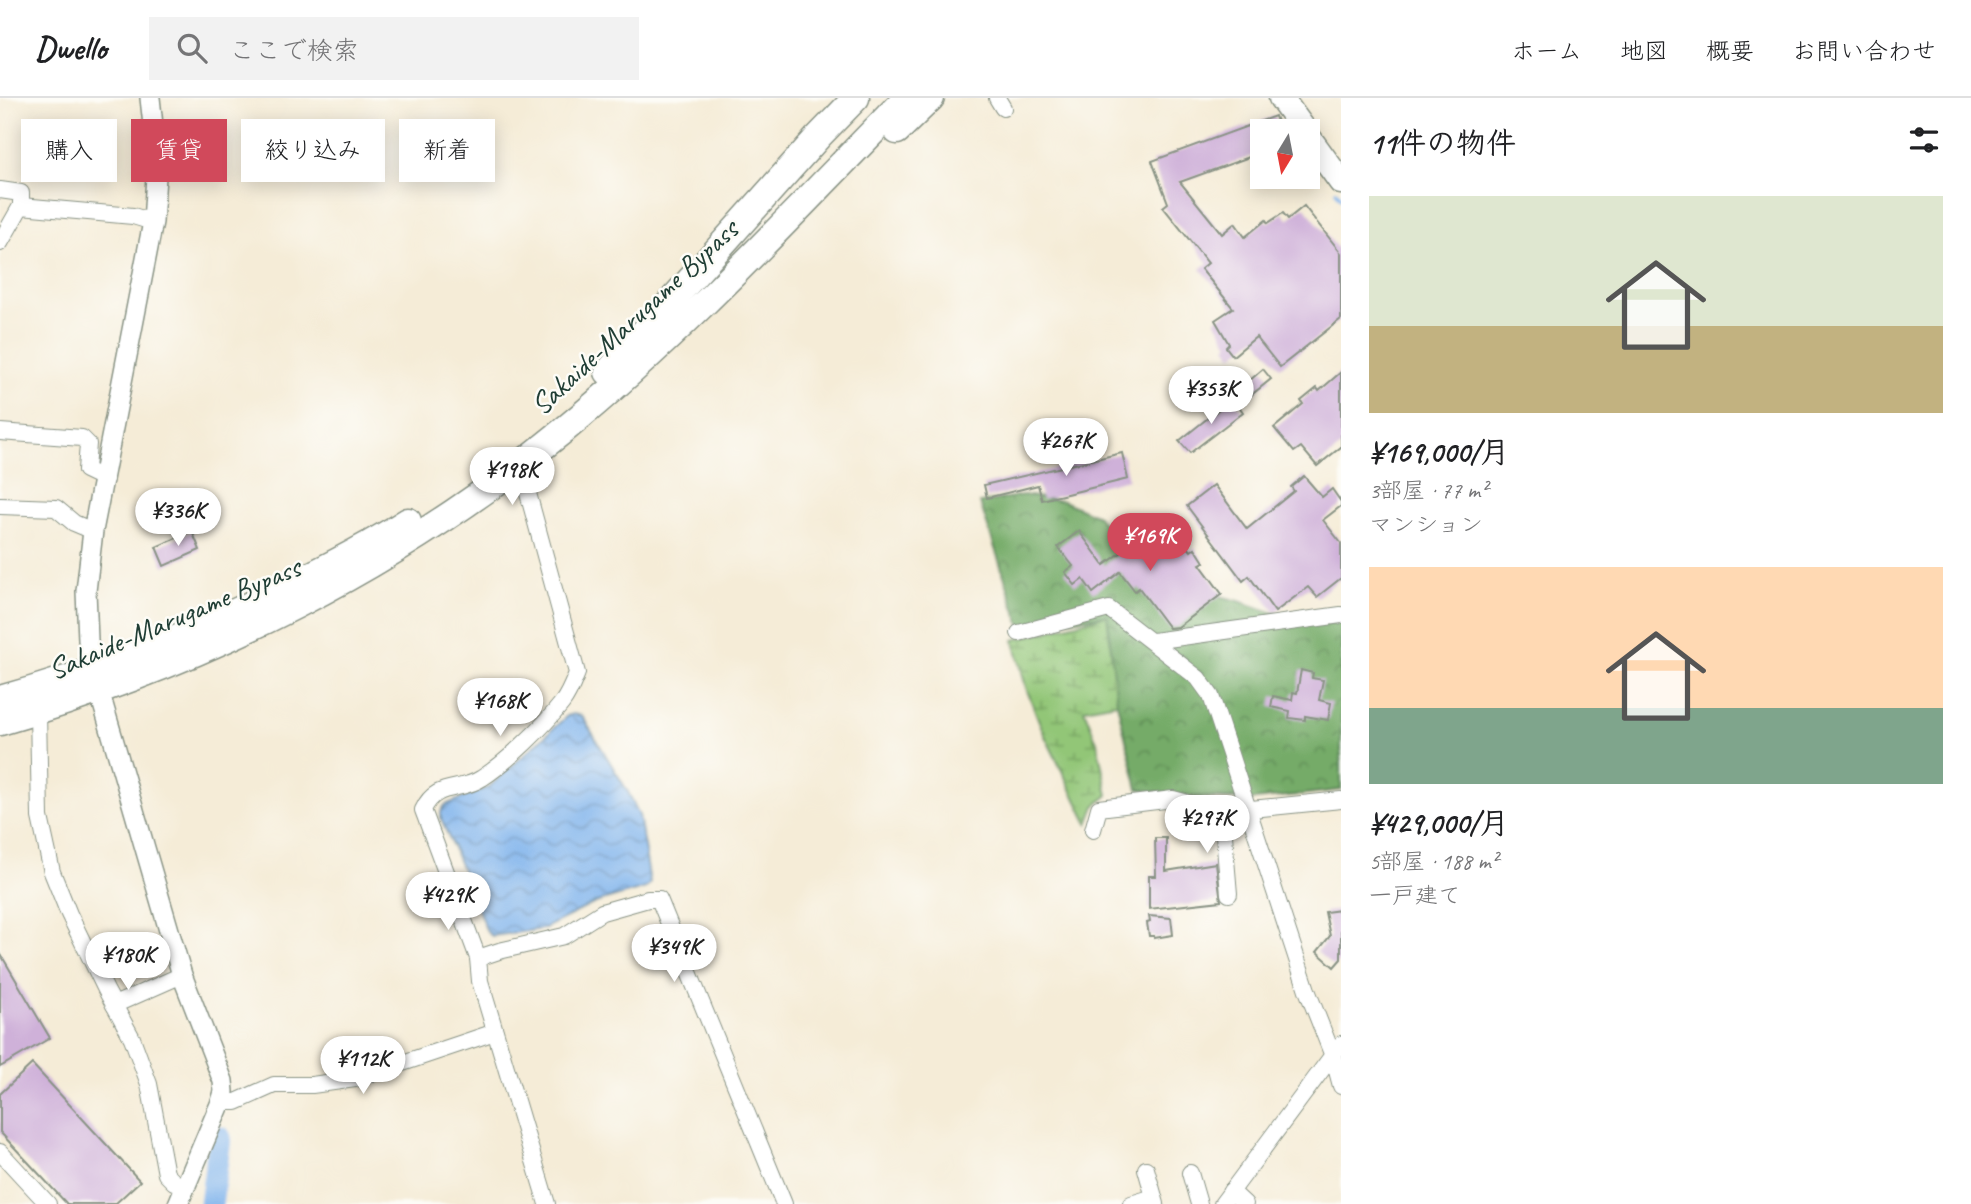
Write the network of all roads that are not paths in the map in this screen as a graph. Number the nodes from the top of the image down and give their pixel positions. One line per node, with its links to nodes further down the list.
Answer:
1 (150, 98): 12 (street)
2 (856, 98): 14 (highway)
3 (881, 98): 14 (highway, Sakaide-Marugame Bypass)
4 (906, 98): 15 (highway, Sakaide-Marugame Bypass)
5 (931, 98): 15 (highway)
6 (1281, 98): 7 (main road)
7 (1296, 119)
8 (1320, 153): 9 (main road)
9 (1341, 182)
10 (0, 190): 11 (street)
11 (21, 205): 12 (street); 13 (street)
12 (153, 222): 18 (street)
13 (0, 243)
14 (608, 372): 24 (highway, Sakaide-Marugame Bypass)
15 (565, 430): 17 (highway, Sakaide-Marugame Bypass)
16 (0, 432): 18 (street)
17 (520, 464): 24 (highway, Sakaide-Marugame Bypass); 33 (street)
18 (105, 479): 20 (street)
19 (0, 506): 20 (street)
20 (93, 531): 24 (street)
21 (1341, 615): 23 (street)
22 (1019, 633): 23 (street)
23 (1153, 641): 29 (street)
24 (96, 680): 25 (highway, Sakaide-Marugame Bypass); 26 (highway, Sakaide-Marugame Bypass); 34 (street)
25 (0, 699)
26 (38, 711): 27 (highway, Sakaide-Marugame Bypass); 35 (street)
27 (0, 722)
28 (1341, 800): 29 (street)
29 (1248, 809): 30 (street); 37 (street)
30 (1222, 812): 31 (street); 32 (street)
31 (1093, 830)
32 (1229, 894)
33 (478, 958): 36 (street); 48 (street)
34 (182, 975): 35 (street); 39 (street)
35 (114, 1005): 43 (street)
36 (495, 1032): 39 (street); 47 (street)
37 (1337, 1050): 38 (street); 44 (street)
38 (1341, 1086)
39 (221, 1102): 43 (street)
40 (0, 1152): 46 (street)
41 (1146, 1169): 45 (street)
42 (1190, 1173): 50 (street)
43 (182, 1195)
44 (1226, 1198): 51 (street)
45 (1155, 1200): 49 (street)
46 (48, 1204)
47 (547, 1204)
48 (784, 1204)
49 (1131, 1204)
50 (1199, 1204)
51 (1245, 1204)

